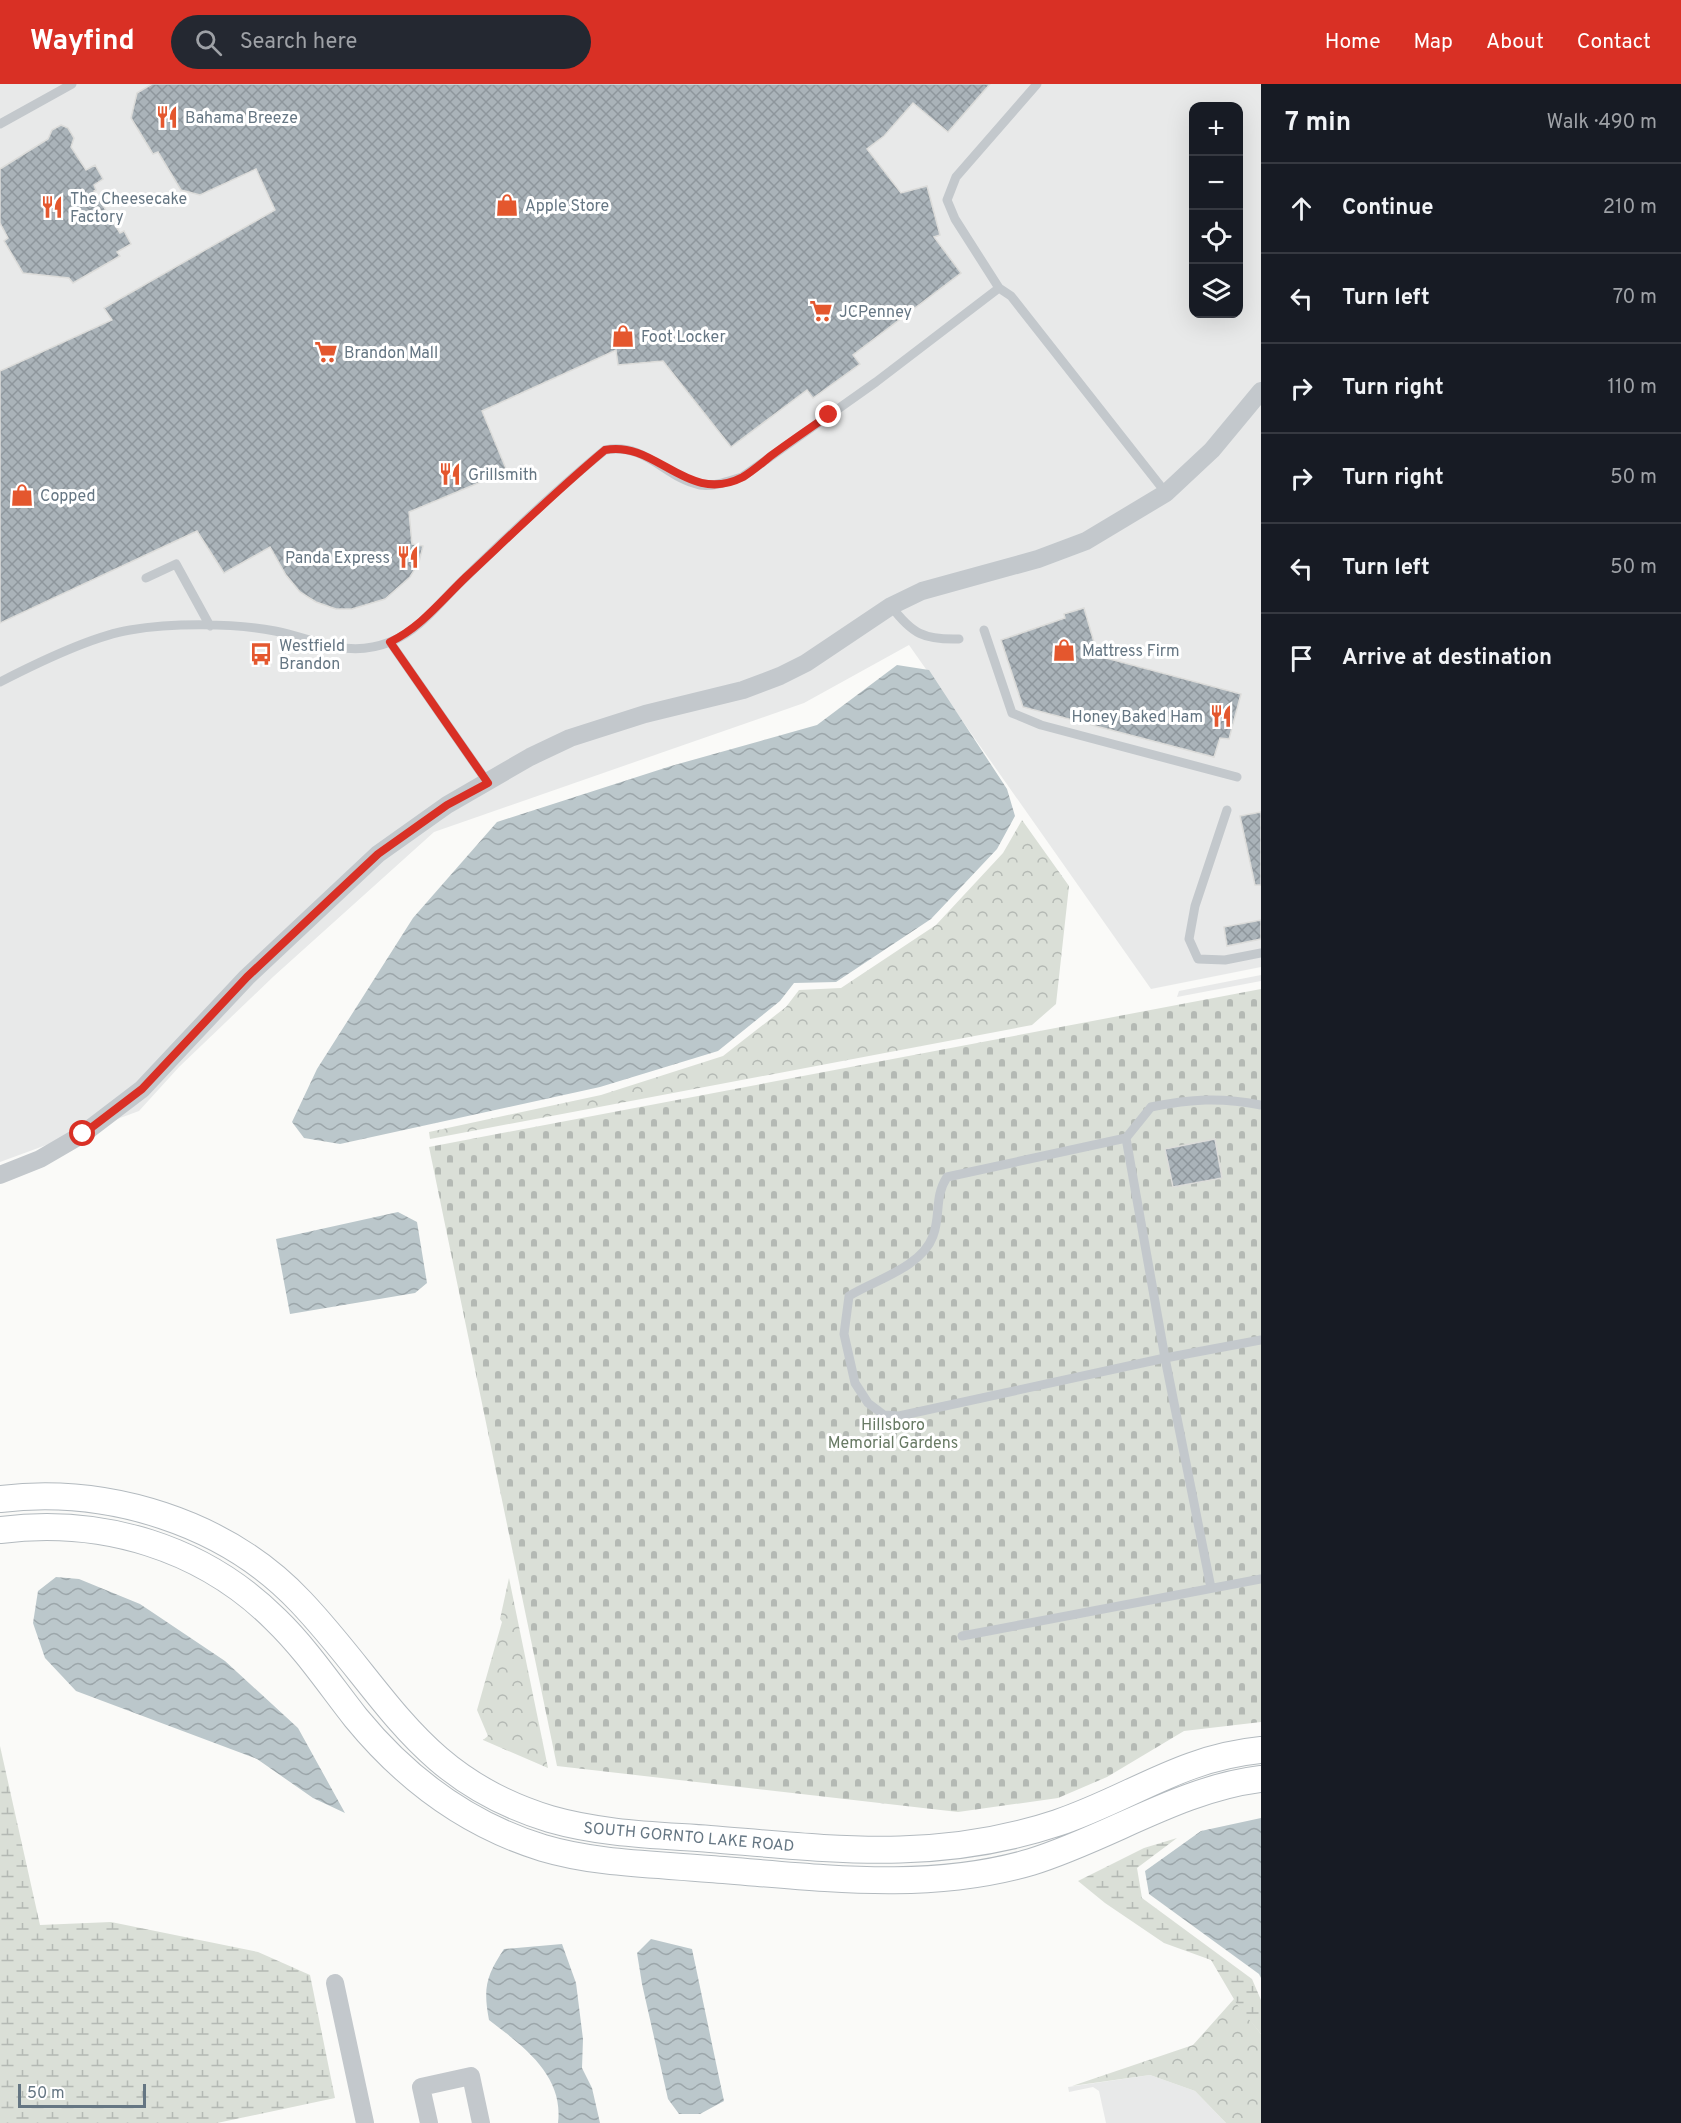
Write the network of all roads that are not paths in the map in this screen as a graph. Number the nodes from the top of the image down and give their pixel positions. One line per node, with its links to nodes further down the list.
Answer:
1 (72, 84): 3 (lane)
2 (1037, 84): 4 (lane)
3 (0, 124)
4 (999, 288): 6 (lane); 12 (lane)
5 (1260, 390): 6 (street)
6 (1166, 492): 8 (street)
7 (147, 578): 9 (lane)
8 (891, 606): 11 (lane); 15 (street)
9 (210, 626): 12 (lane); 13 (lane)
10 (984, 630): 14 (lane)
11 (959, 639)
12 (390, 642): 15 (lane)
13 (0, 682)
14 (1237, 777)
15 (488, 783): 20 (street)
16 (1227, 810): 17 (lane)
17 (1261, 953)
18 (1261, 1105): 19 (lane)
19 (1126, 1138): 22 (lane); 22 (lane)
20 (0, 1175)
21 (1261, 1340): 22 (lane)
22 (1164, 1358): 26 (lane)
23 (0, 1499): 30 (street, SOUTH GORNTO LAKE ROAD)
24 (0, 1530): 30 (street, SOUTH GORNTO LAKE ROAD)
25 (1261, 1579): 26 (lane)
26 (1211, 1587): 27 (lane)
27 (962, 1636)
28 (1261, 1750): 30 (street, SOUTH GORNTO LAKE ROAD)
29 (1261, 1779): 30 (street, SOUTH GORNTO LAKE ROAD)
30 (590, 1843)
31 (335, 1983): 32 (street)
32 (365, 2123)
33 (429, 2123): 34 (street)
34 (481, 2123)

